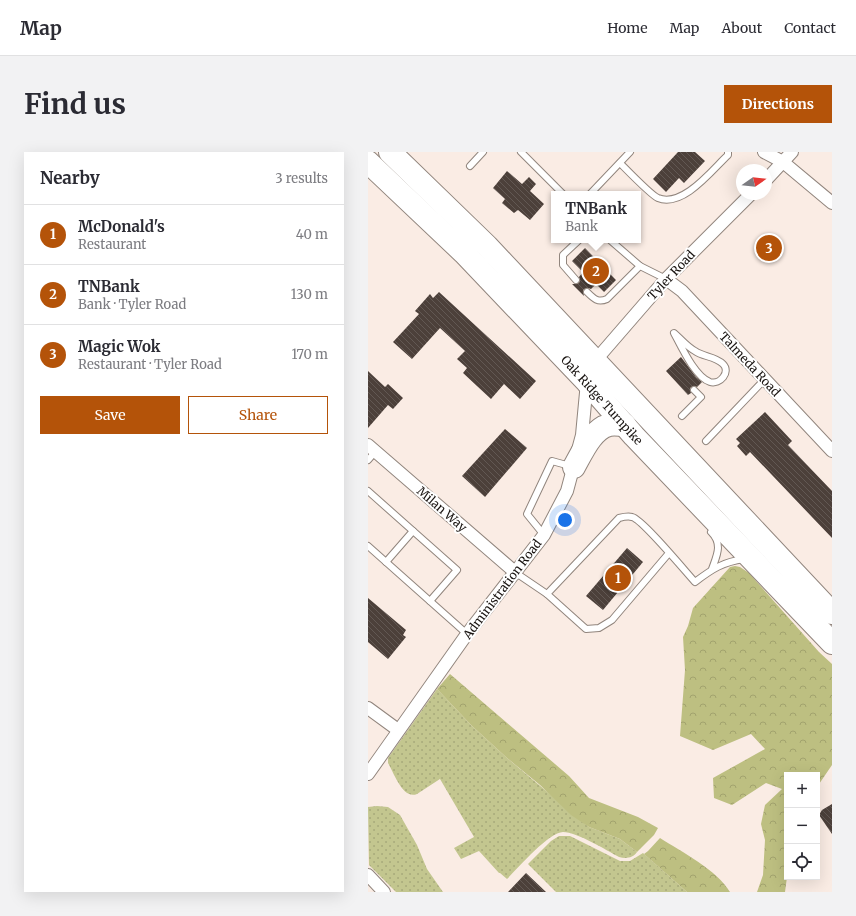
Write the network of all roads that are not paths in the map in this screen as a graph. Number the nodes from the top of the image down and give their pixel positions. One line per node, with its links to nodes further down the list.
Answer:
1 (390, 152): 24 (highway, Oak Ridge Turnpike)
2 (483, 152): 11 (lane)
3 (520, 152): 13 (lane)
4 (630, 152): 10 (lane)
5 (728, 152): 10 (lane)
6 (764, 152): 9 (street)
7 (792, 152): 9 (street)
8 (368, 162): 26 (highway, Oak Ridge Turnpike)
9 (783, 162): 12 (street); 16 (street)
10 (620, 163): 14 (lane)
11 (470, 166)
12 (772, 174)
13 (560, 191)
14 (593, 191)
15 (746, 200): 20 (street, Tyler Road)
16 (832, 203)
17 (576, 243): 21 (lane)
18 (613, 243): 19 (lane)
19 (640, 266): 20 (lane); 22 (lane)
20 (666, 279): 24 (street, Tyler Road); 25 (street, Talmeda Road)
21 (576, 280)
22 (588, 292)
23 (674, 333): 23 (lane)
24 (595, 361): 26 (highway); 47 (highway, Oak Ridge Turnpike)
25 (765, 379): 30 (lane); 31 (street, Talmeda Road)
26 (587, 382): 29 (highway, Oak Ridge Turnpike); 34 (street, Administration Road)
27 (694, 390): 28 (lane)
28 (682, 416)
29 (630, 430): 33 (lane); 34 (highway); 41 (highway, Oak Ridge Turnpike)
30 (706, 441)
31 (832, 451)
32 (370, 452): 44 (street, Milan Way)
33 (647, 460)
34 (574, 467): 38 (street, Administration Road); 38 (lane)
35 (368, 491): 37 (lane)
36 (706, 525): 43 (lane)
37 (413, 531): 42 (lane); 46 (lane)
38 (544, 535): 44 (street, Administration Road)
39 (368, 546): 42 (lane)
40 (669, 553): 43 (lane); 45 (lane); 45 (lane)
41 (749, 558): 43 (lane); 49 (highway, Oak Ridge Turnpike)
42 (386, 562): 46 (lane)
43 (712, 569)
44 (516, 573): 45 (lane); 48 (street, Administration Road)
45 (547, 594)
46 (430, 601): 48 (lane)
47 (832, 612)
48 (467, 634): 51 (street, Administration Road)
49 (832, 643)
50 (371, 711): 51 (street)
51 (398, 730): 52 (street, Administration Road)
52 (368, 774)
53 (368, 875): 54 (street)
54 (384, 892)

